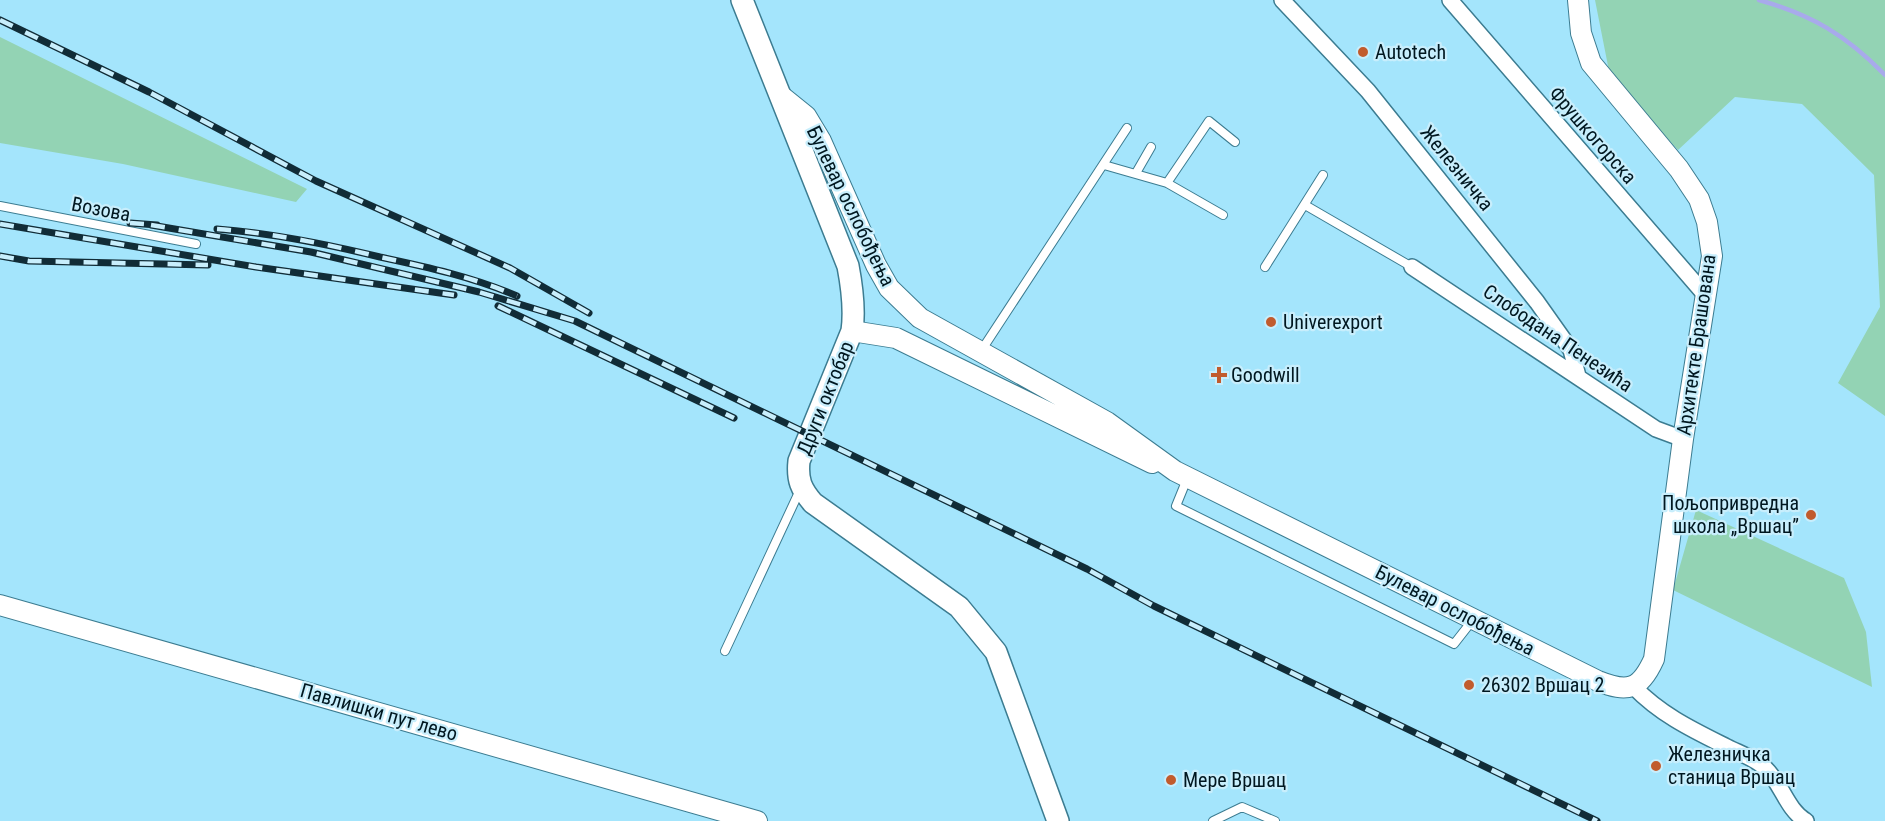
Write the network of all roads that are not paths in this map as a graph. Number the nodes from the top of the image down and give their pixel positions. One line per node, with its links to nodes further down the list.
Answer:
1 (742, 0): 5 (main road, Други октобар)
2 (1282, 0): 22 (street, Железничка)
3 (1449, 0): 19 (street, Фрушкогорска)
4 (1578, 0): 19 (street, Архитекте Брашована)
5 (780, 95): 20 (main road, Други октобар); 21 (street, Булевар ослобођења)
6 (1127, 128): 9 (lane)
7 (1235, 142): 12 (lane)
8 (1151, 147): 10 (lane)
9 (1104, 165): 10 (lane); 21 (lane)
10 (1136, 173): 12 (lane)
11 (1323, 175): 13 (lane)
12 (1167, 183): 15 (lane)
13 (1305, 205): 17 (lane); 18 (lane)
14 (0, 206): 16 (lane, Возова)
15 (1223, 215)
16 (196, 244)
17 (1265, 267)
18 (1412, 267): 22 (street, Слободана Пенезића)
19 (1707, 297): 26 (street, Архитекте Брашована)
20 (852, 331): 24 (street, Булевар ослобођења); 28 (main road, Други октобар)
21 (980, 352): 23 (street, Булевар ослобођења)
22 (1578, 375): 26 (street, Слободана Пенезића)
23 (1079, 405): 24 (street); 25 (street, Булевар ослобођења)
24 (1083, 431): 25 (street, Булевар ослобођења); 27 (street, Булевар ослобођења)
25 (1129, 437): 27 (street, Булевар ослобођења)
26 (1683, 439): 32 (street, Архитекте Брашована)
27 (1181, 474): 30 (street, Булевар ослобођења); 30 (lane)
28 (801, 489): 31 (lane); 35 (main road)
29 (0, 606): 34 (street, Павлишки пут лево)
30 (1473, 620): 32 (street, Булевар ослобођења)
31 (725, 651)
32 (1634, 687): 37 (street)
33 (1270, 820): 36 (lane)
34 (757, 821)
35 (1058, 821)
36 (1213, 821)
37 (1806, 821)

